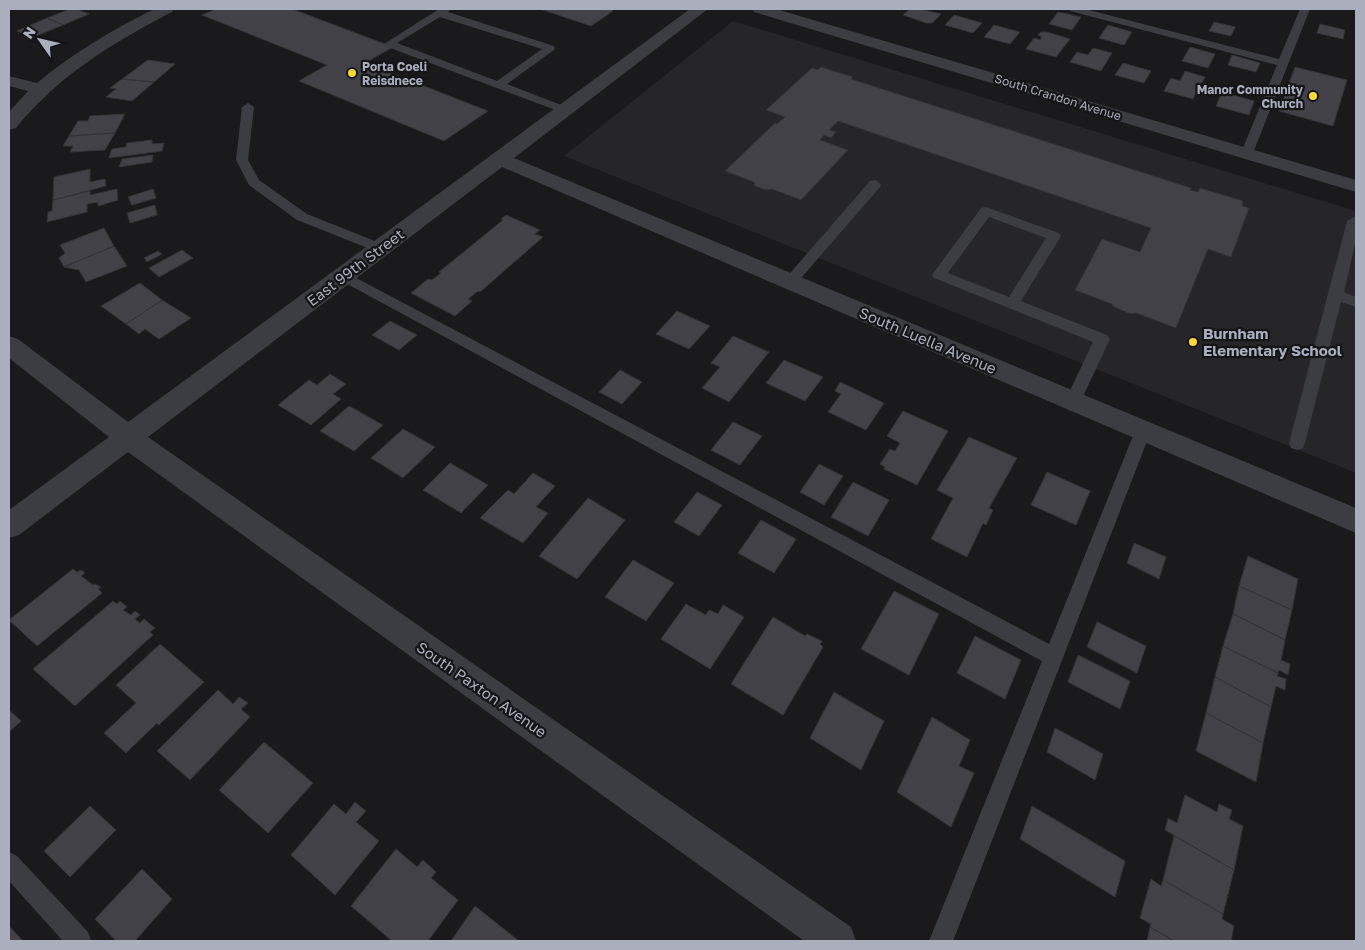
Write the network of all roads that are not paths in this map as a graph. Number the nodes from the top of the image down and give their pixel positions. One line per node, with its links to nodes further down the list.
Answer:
1 (166, 9): 10 (street)
2 (700, 9): 12 (street, East 99th Street)
3 (760, 9): 14 (street, South Crandon Avenue)
4 (1074, 9): 7 (lane)
5 (1305, 9): 7 (lane)
6 (442, 11): 9 (lane); 9 (lane)
7 (1283, 63): 14 (lane)
8 (9, 81): 10 (street)
9 (499, 85): 12 (lane)
10 (41, 89): 13 (street)
11 (248, 107): 19 (lane)
12 (565, 110): 15 (street, East 99th Street)
13 (9, 124)
14 (1246, 153): 17 (street, South Crandon Avenue)
15 (500, 159): 19 (street, East 99th Street); 21 (street, South Luella Avenue)
16 (875, 184): 21 (lane)
17 (1356, 186)
18 (1354, 221): 22 (lane)
19 (380, 248): 20 (street, East 99th Street)
20 (343, 276): 28 (street, East 99th Street); 32 (lane)
21 (790, 282): 26 (street, South Luella Avenue)
22 (1336, 295): 23 (lane); 29 (lane)
23 (1356, 302)
24 (1012, 304): 24 (lane); 26 (lane)
25 (9, 345): 28 (street, South Paxton Avenue)
26 (1073, 401): 27 (street, South Luella Avenue)
27 (1143, 431): 30 (street, South Luella Avenue); 32 (lane)
28 (128, 437): 31 (street, East 99th Street); 35 (street, South Paxton Avenue)
29 (1298, 443)
30 (1356, 521)
31 (9, 526)
32 (1054, 656): 36 (lane)
33 (9, 864): 34 (lane)
34 (80, 941)
35 (837, 941)
36 (941, 941)

